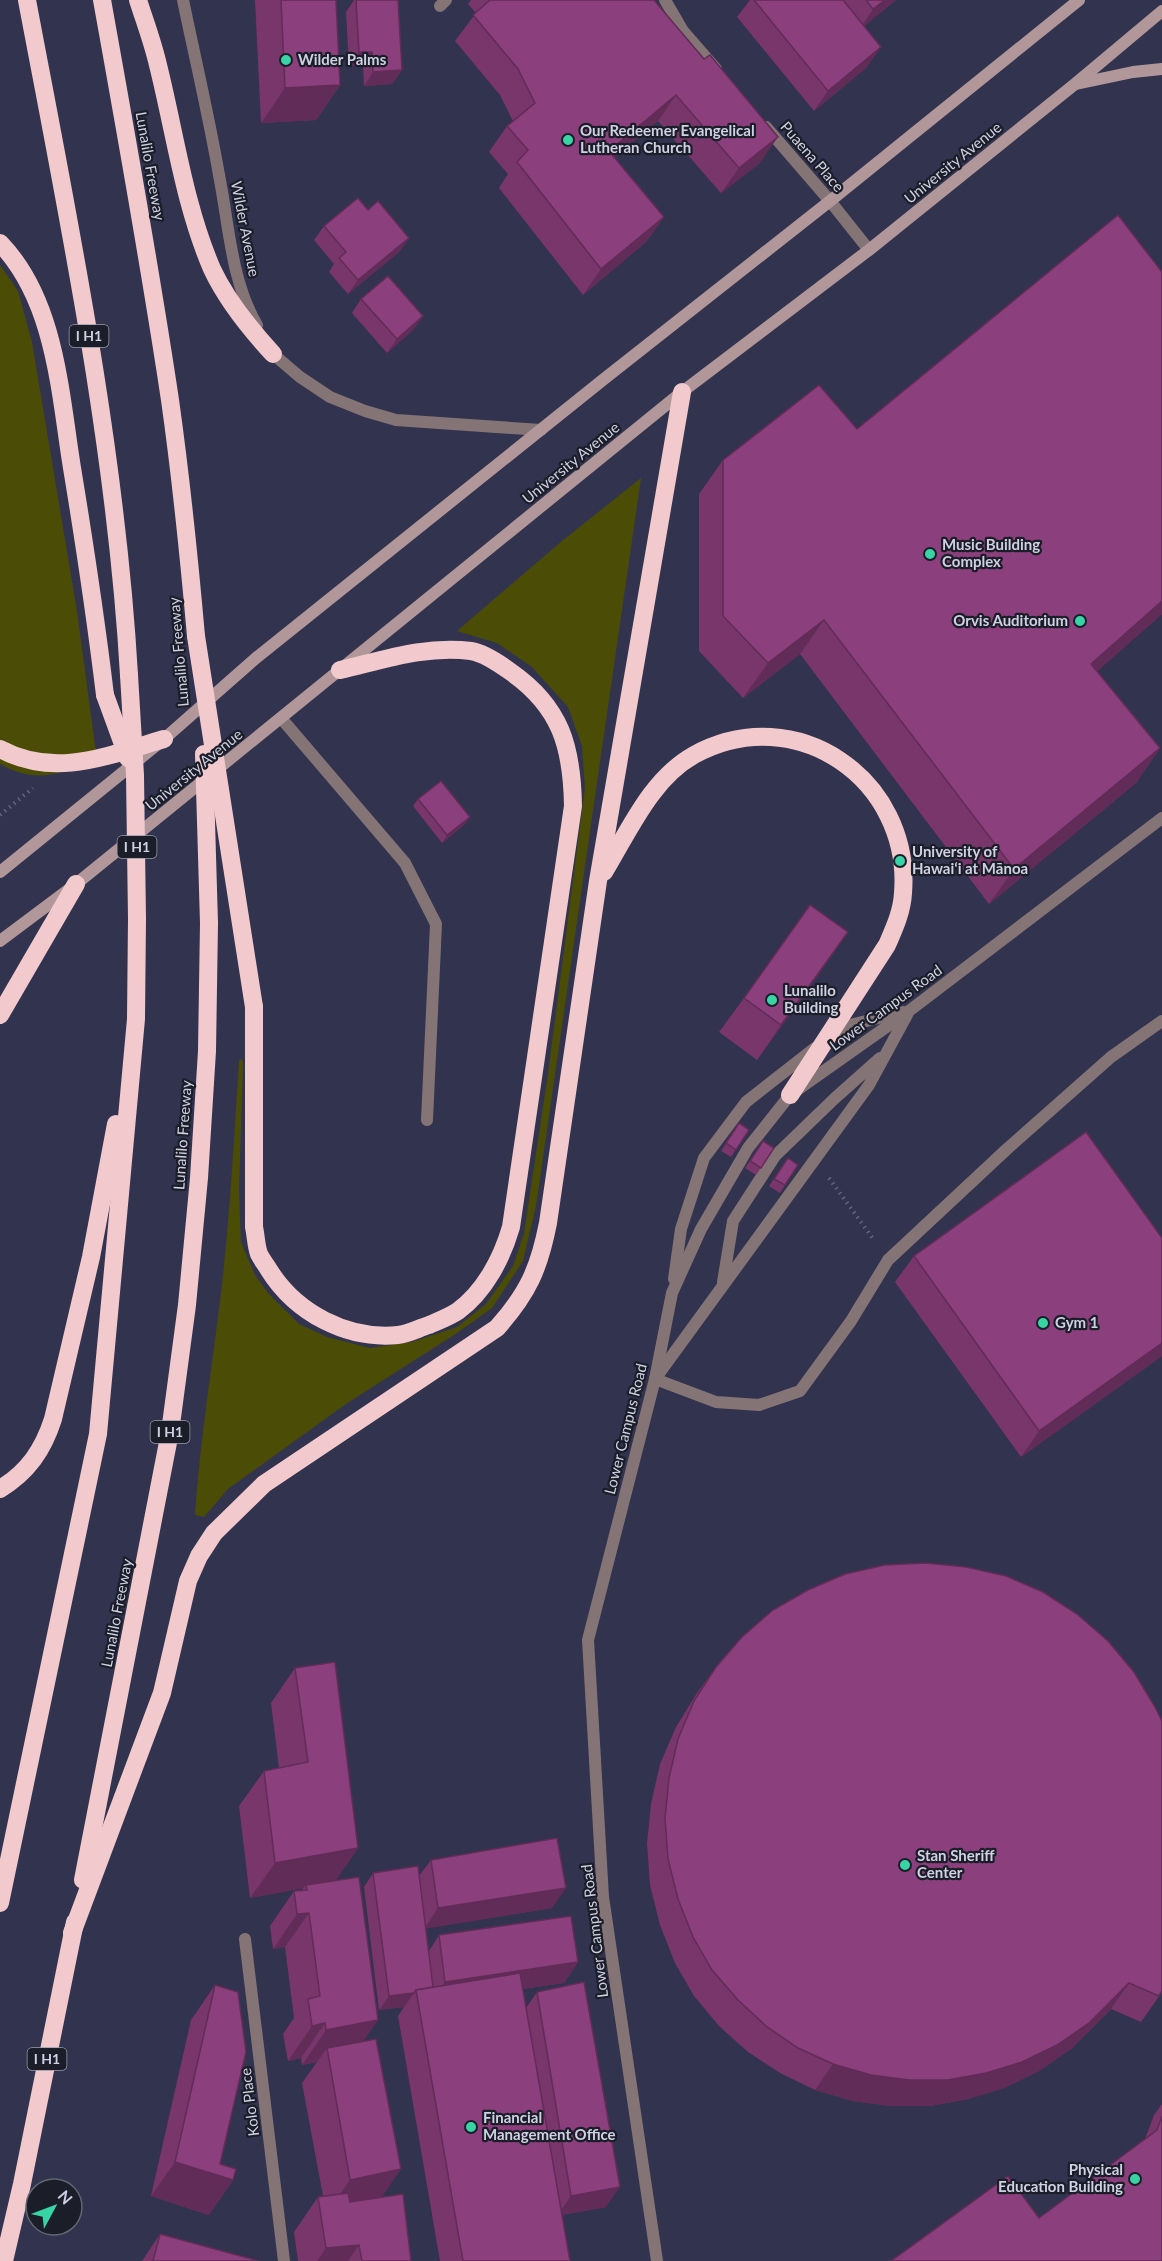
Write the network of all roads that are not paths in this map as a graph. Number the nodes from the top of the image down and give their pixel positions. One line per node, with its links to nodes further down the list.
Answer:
1 (27, 0): 23 (highway, I H1, bridge)
2 (102, 0): 18 (highway, Lunalilo Freeway / I H1)
3 (138, 0): 15 (highway)
4 (183, 0): 15 (street, Wilder Avenue)
5 (665, 0): 9 (street)
6 (1079, 0): 12 (main road)
7 (1162, 11): 10 (main road, University Avenue)
8 (1162, 69): 10 (main road)
9 (728, 82)
10 (1075, 84): 14 (main road, University Avenue)
11 (757, 117): 12 (street, Puaena Place)
12 (830, 201): 14 (street, Puaena Place); 17 (main road)
13 (0, 243): 23 (highway, bridge)
14 (869, 250): 16 (main road, University Avenue)
15 (273, 354): 17 (street, Wilder Avenue)
16 (682, 392): 19 (main road, University Avenue); 26 (highway)
17 (540, 430): 21 (main road)
18 (196, 636): 19 (highway, bridge); 42 (highway, Lunalilo Freeway / I H1, bridge)
19 (340, 670): 20 (main road, University Avenue)
20 (281, 718): 27 (main road, University Avenue); 36 (street)
21 (164, 739): 22 (highway); 25 (main road)
22 (0, 749)
23 (134, 774): 31 (highway, I H1, bridge)
24 (1162, 818): 29 (street, Lower Campus Road)
25 (0, 872)
26 (598, 881): 33 (highway); 42 (highway)
27 (76, 884): 28 (main road, University Avenue); 30 (highway)
28 (0, 941)
29 (909, 1011): 33 (street); 34 (street); 35 (street, Lower Campus Road)
30 (0, 1015)
31 (136, 1019): 40 (highway); 41 (highway, I H1)
32 (1162, 1021): 39 (street)
33 (827, 1040): 35 (highway); 38 (street)
34 (887, 1052): 37 (street); 37 (street)
35 (790, 1095): 38 (street, Lower Campus Road)
36 (427, 1119)
37 (723, 1286): 39 (street)
38 (672, 1293): 39 (street, Lower Campus Road)
39 (655, 1379): 46 (street, Lower Campus Road)
40 (0, 1489)
41 (0, 1903)
42 (72, 1933): 44 (highway, Lunalilo Freeway / I H1)
43 (245, 1939): 45 (street, Kolo Place)
44 (4, 2261)
45 (284, 2261)
46 (657, 2261)

